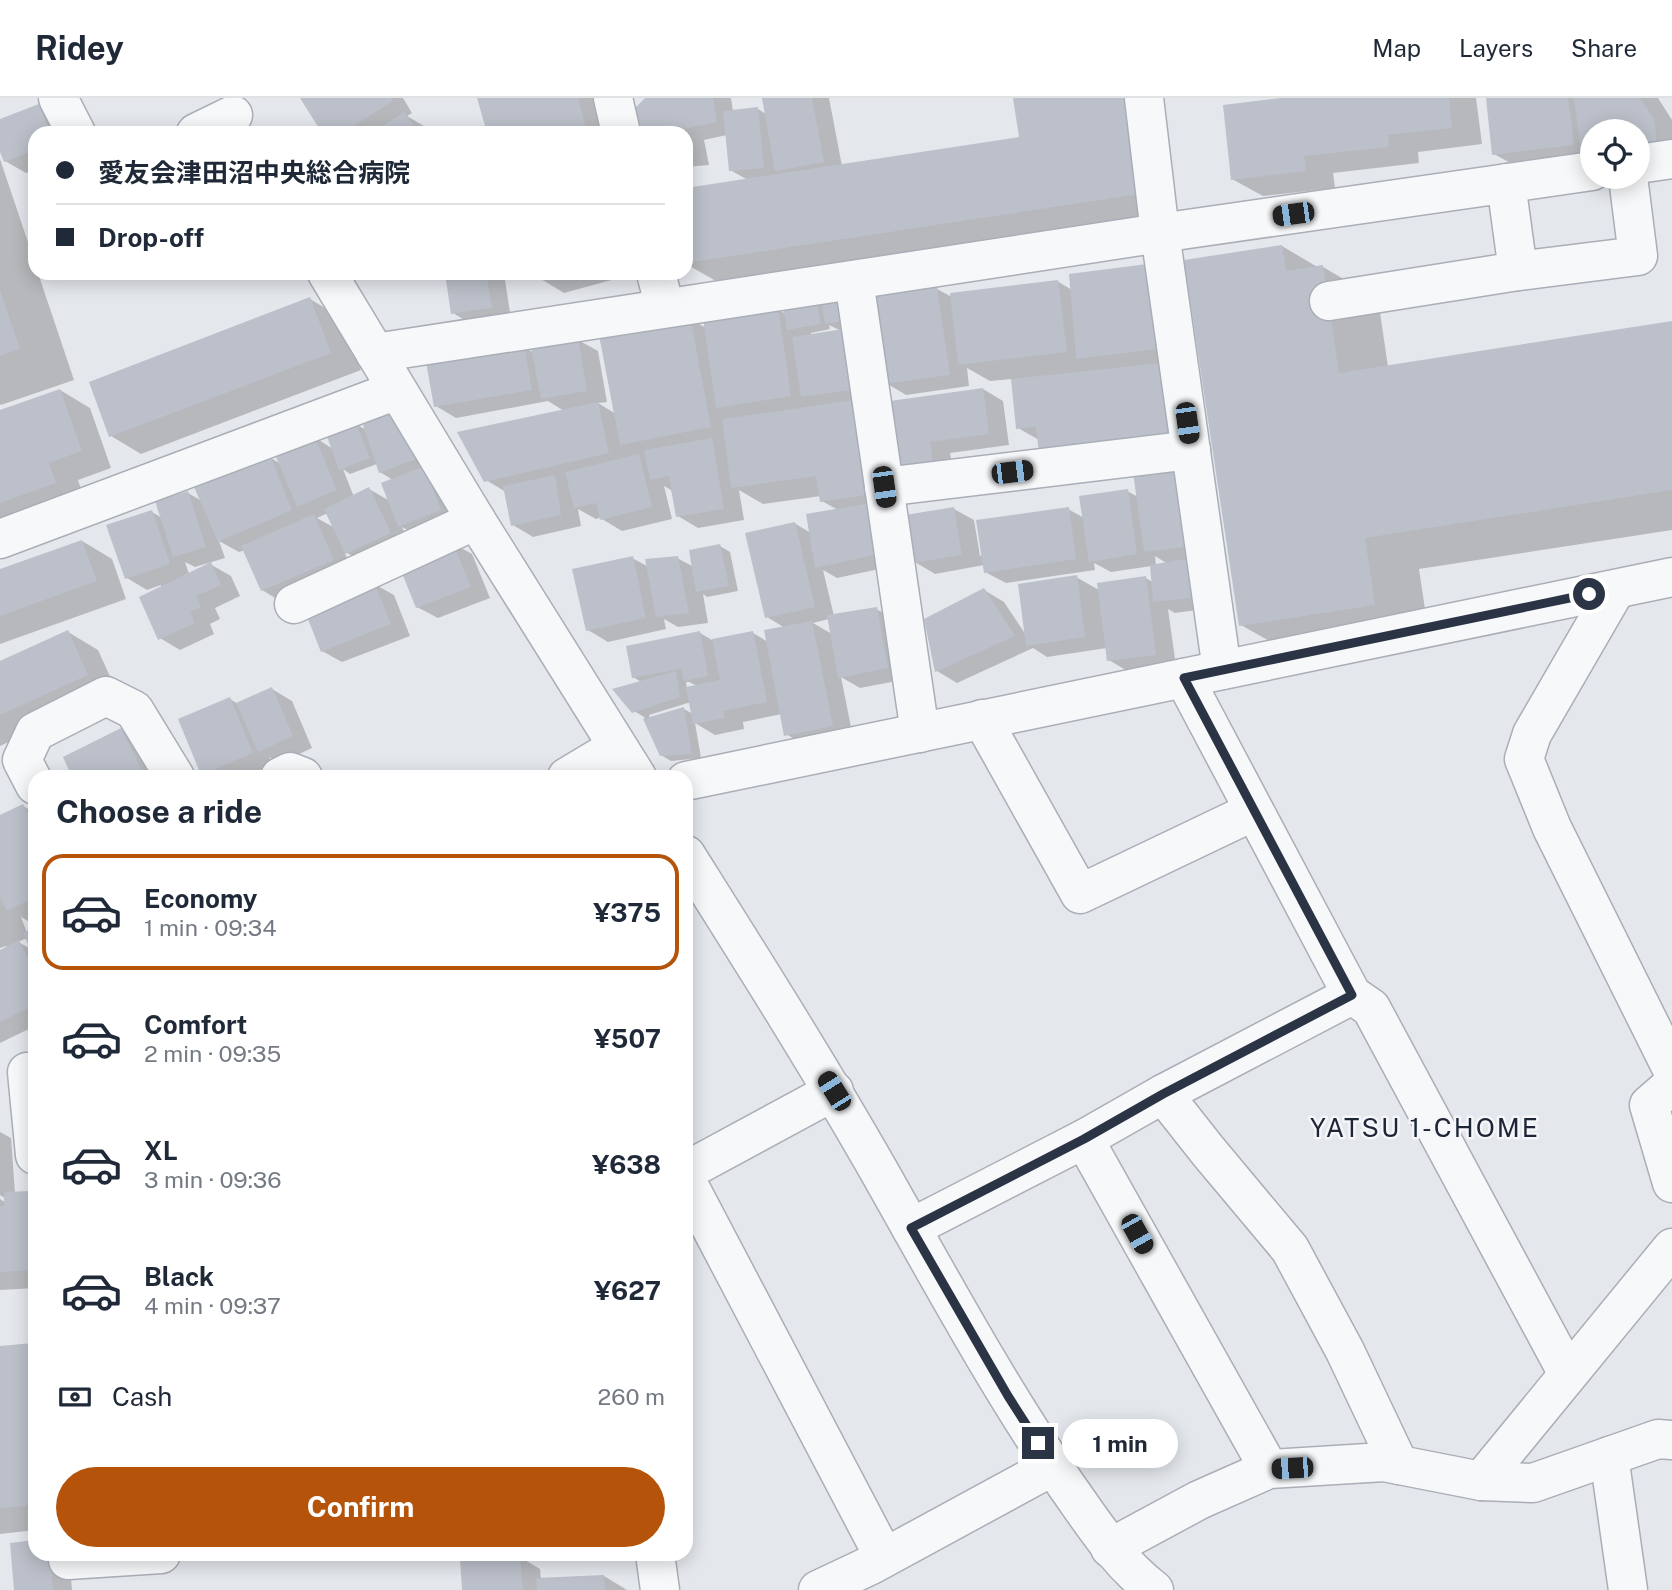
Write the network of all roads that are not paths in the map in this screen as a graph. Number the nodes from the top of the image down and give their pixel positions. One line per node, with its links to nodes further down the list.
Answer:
1 (58, 98): 5 (street)
2 (613, 98): 7 (street)
3 (1144, 98): 13 (street)
4 (233, 115): 6 (street)
5 (72, 126)
6 (210, 126)
7 (619, 126)
8 (1672, 159): 9 (street)
9 (1650, 162)
10 (1580, 173): 11 (street)
11 (1506, 183): 13 (street); 14 (street)
12 (1630, 189): 14 (street)
13 (1160, 233): 15 (street); 21 (street)
14 (1518, 271): 18 (street)
15 (854, 279): 17 (street); 22 (street)
16 (331, 280): 19 (street)
17 (661, 290): 19 (street)
18 (1329, 301)
19 (375, 352): 20 (street)
20 (397, 390): 23 (street); 24 (street)
21 (1191, 450): 22 (street); 28 (street)
22 (884, 487): 31 (street)
23 (476, 520): 27 (street); 32 (street)
24 (0, 539)
25 (1672, 577): 26 (street)
26 (1616, 589): 28 (street); 40 (street)
27 (294, 604)
28 (1222, 670): 29 (street)
29 (1184, 678): 30 (street); 37 (street)
30 (982, 719): 31 (street); 37 (street)
31 (920, 733): 36 (street)
32 (627, 762): 34 (street)
33 (171, 770): 35 (street)
34 (595, 770)
35 (28, 772)
36 (693, 780)
37 (1254, 811): 39 (street)
38 (693, 866): 43 (street)
39 (1352, 995): 44 (street); 52 (street)
40 (1672, 1069)
41 (21, 1072): 45 (street)
42 (1672, 1085): 48 (street)
43 (834, 1091): 47 (street); 50 (street)
44 (1163, 1094): 46 (street); 55 (street)
45 (28, 1114)
46 (1084, 1139): 50 (street); 57 (street)
47 (693, 1167)
48 (1672, 1183)
49 (693, 1193): 60 (street)
50 (911, 1228): 56 (street)
51 (1672, 1248): 52 (street)
52 (1568, 1374): 58 (street)
53 (1672, 1440): 54 (street)
54 (1609, 1456): 58 (street); 67 (street)
55 (1399, 1465): 57 (street); 58 (street)
56 (1053, 1466): 59 (street); 60 (street)
57 (1269, 1469): 59 (street)
58 (1481, 1481)
59 (1110, 1548): 66 (street)
60 (884, 1558): 65 (street)
61 (115, 1561): 63 (street)
62 (656, 1561): 64 (street)
63 (69, 1568)
64 (660, 1590)
65 (818, 1590)
66 (1154, 1590)
67 (1628, 1590)

